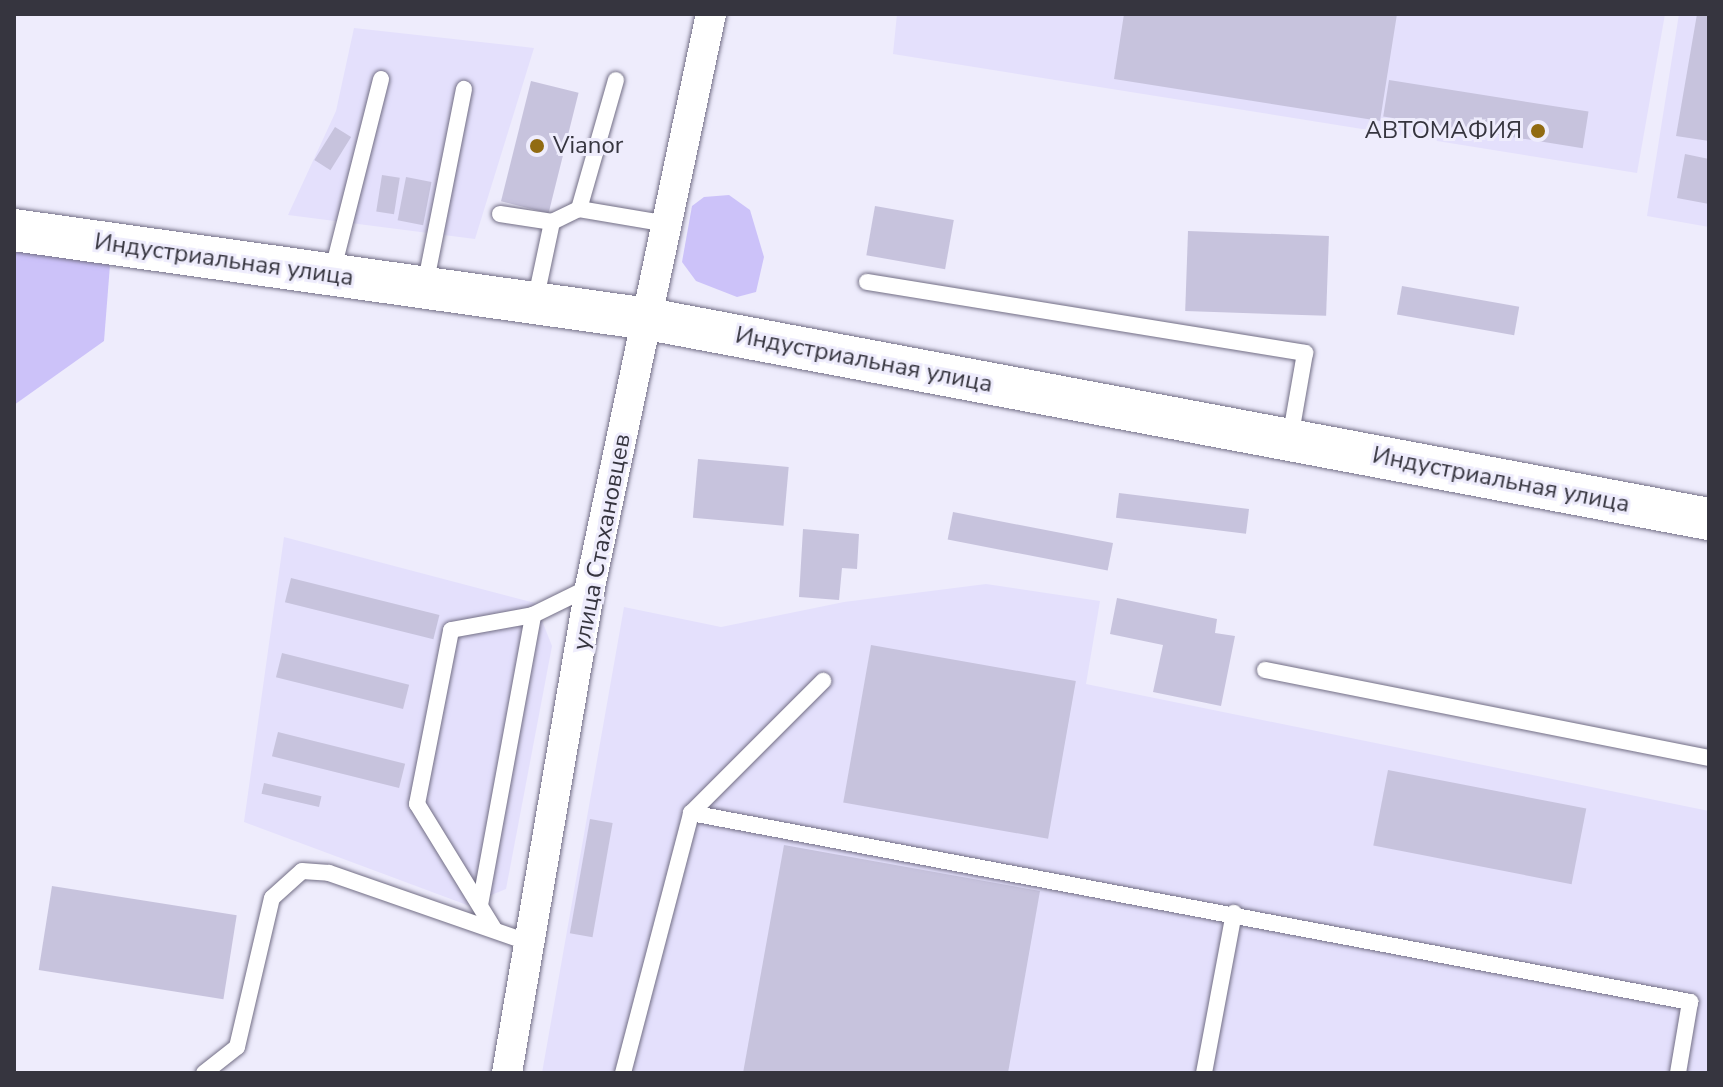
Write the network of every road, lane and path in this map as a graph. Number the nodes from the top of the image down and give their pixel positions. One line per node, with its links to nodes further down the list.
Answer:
1 (711, 14): 8 (street, улица Стахановцев)
2 (381, 79): 10 (lane)
3 (616, 80): 5 (lane)
4 (464, 89): 12 (lane)
5 (579, 209): 7 (lane); 8 (lane)
6 (500, 214): 7 (lane)
7 (552, 222): 13 (lane)
8 (668, 224): 14 (street, улица Стахановцев)
9 (14, 230): 10 (main road, Индустриальная улица)
10 (332, 275): 12 (main road, Индустриальная улица)
11 (867, 282): 15 (lane)
12 (424, 288): 13 (main road, Индустриальная улица)
13 (535, 303): 14 (main road, Индустриальная улица)
14 (648, 319): 15 (main road, Индустриальная улица); 17 (street, улица Стахановцев)
15 (1290, 440): 16 (main road, Индустриальная улица)
16 (1709, 519)
17 (590, 587): 18 (lane); 26 (street, улица Стахановцев)
18 (533, 615): 23 (lane); 23 (lane)
19 (1265, 670): 21 (lane)
20 (823, 681): 22 (lane)
21 (1709, 758)
22 (691, 813): 24 (lane); 29 (lane)
23 (480, 905): 25 (lane)
24 (1234, 913): 30 (lane); 31 (lane)
25 (494, 929): 26 (lane); 27 (lane)
26 (530, 943): 28 (street, улица Стахановцев)
27 (204, 1073)
28 (507, 1073)
29 (623, 1073)
30 (1204, 1073)
31 (1678, 1073)

